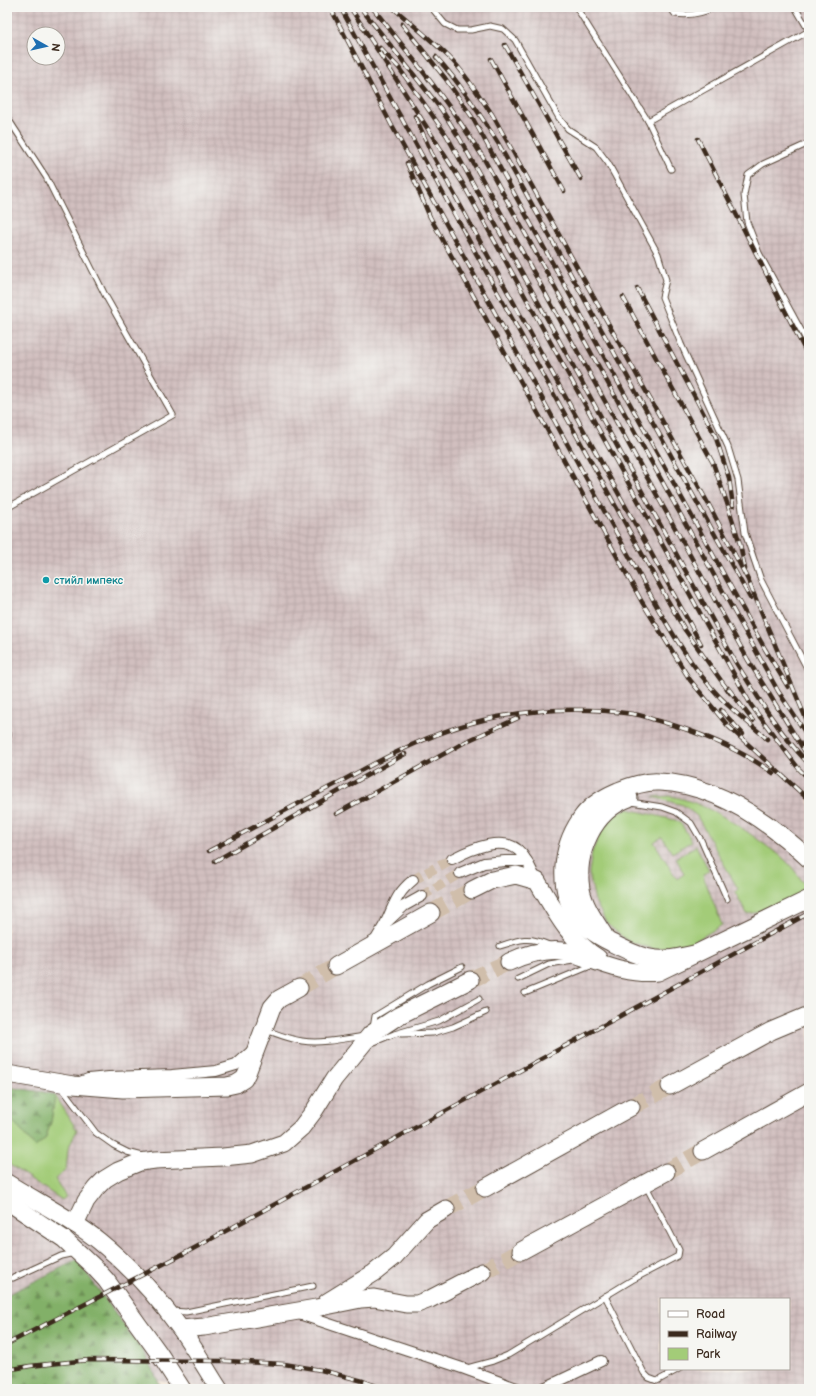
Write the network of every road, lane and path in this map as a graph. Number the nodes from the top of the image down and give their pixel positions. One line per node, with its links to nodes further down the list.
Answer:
1 (431, 7): 13 (lane)
2 (576, 7): 8 (lane)
3 (670, 7): 4 (lane)
4 (715, 7)
5 (795, 7): 6 (lane)
6 (809, 31): 8 (lane)
7 (7, 117): 12 (lane)
8 (648, 121): 10 (lane)
9 (809, 143): 11 (lane)
10 (671, 168)
11 (809, 345)
12 (7, 508)
13 (809, 672)
14 (707, 793): 15 (highway); 17 (highway); 28 (highway)
15 (623, 800): 24 (lane); 28 (highway)
16 (452, 859): 18 (street)
17 (809, 859)
18 (527, 861): 19 (street); 21 (street)
19 (460, 873)
20 (413, 880): 27 (street)
21 (537, 881): 22 (highway); 36 (highway)
22 (472, 890)
23 (422, 896): 27 (street)
24 (727, 898)
25 (809, 899): 32 (highway)
26 (431, 913): 30 (highway)
27 (385, 923): 30 (street)
28 (607, 941): 32 (highway)
29 (500, 946): 31 (lane)
30 (372, 947): 35 (highway)
31 (564, 951): 33 (highway); 34 (highway)
32 (694, 954): 36 (highway)
33 (593, 961): 36 (highway); 38 (lane); 40 (lane)
34 (509, 962)
35 (336, 966)
36 (615, 969)
37 (466, 973): 45 (highway)
38 (518, 979)
39 (298, 988): 44 (highway)
40 (525, 993)
41 (479, 999): 46 (lane)
42 (486, 1012): 46 (lane)
43 (809, 1015): 50 (highway)
44 (263, 1029): 45 (lane); 49 (highway)
45 (371, 1034): 47 (highway)
46 (394, 1034): 47 (lane)
47 (356, 1053): 54 (highway)
48 (7, 1074): 49 (highway)
49 (66, 1084): 54 (lane)
50 (670, 1086)
51 (809, 1092): 53 (highway)
52 (631, 1107): 58 (highway)
53 (703, 1151)
54 (155, 1160): 61 (highway)
55 (666, 1172): 57 (highway)
56 (7, 1183): 61 (highway)
57 (644, 1183): 62 (highway); 67 (lane)
58 (485, 1188)
59 (7, 1201): 63 (highway)
60 (446, 1209): 68 (highway)
61 (75, 1224): 69 (highway)
62 (521, 1250)
63 (80, 1252): 65 (lane); 75 (highway)
64 (482, 1272): 68 (highway)
65 (7, 1278)
66 (313, 1286): 69 (lane)
67 (605, 1296): 73 (lane); 74 (lane)
68 (316, 1308): 70 (highway)
69 (167, 1311): 71 (highway)
70 (293, 1312): 71 (highway); 73 (street)
71 (181, 1329): 76 (highway)
72 (601, 1361): 78 (street)
73 (465, 1369): 77 (street)
74 (677, 1370)
75 (182, 1389)
76 (219, 1389)
77 (519, 1389)
78 (542, 1389)

